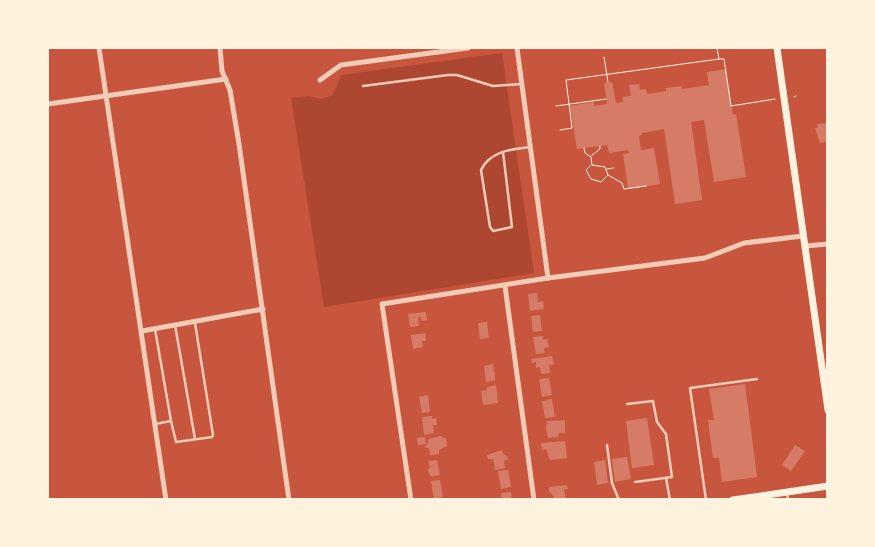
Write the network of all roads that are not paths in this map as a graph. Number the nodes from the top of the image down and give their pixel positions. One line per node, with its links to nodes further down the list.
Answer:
1 (98, 48): 10 (street)
2 (220, 48): 6 (street)
3 (468, 48): 7 (street)
4 (517, 48): 8 (street)
5 (777, 48): 14 (main road)
6 (226, 79): 10 (street); 19 (street)
7 (320, 80)
8 (522, 84): 9 (lane); 12 (street)
9 (363, 86)
10 (106, 96): 11 (street); 23 (street)
11 (48, 104)
12 (530, 147): 13 (lane); 17 (street)
13 (503, 152): 13 (lane)
14 (803, 236): 16 (main road); 17 (street)
15 (828, 244): 16 (street)
16 (805, 246): 24 (main road)
17 (548, 278): 18 (street)
18 (505, 286): 39 (street); 40 (street)
19 (263, 309): 20 (street); 38 (street)
20 (194, 322): 21 (street); 30 (lane)
21 (174, 325): 22 (street); 30 (lane)
22 (155, 329): 23 (street); 28 (lane)
23 (142, 331): 29 (street)
24 (824, 357): 27 (main road)
25 (757, 379): 43 (lane)
26 (627, 404): 32 (lane)
27 (828, 410)
28 (171, 421): 29 (lane); 30 (lane)
29 (155, 424): 37 (street)
30 (195, 439)
31 (607, 445): 41 (lane)
32 (666, 478): 33 (lane); 42 (lane)
33 (635, 482)
34 (828, 486): 35 (main road)
35 (787, 496): 36 (main road)
36 (762, 497): 44 (main road)
37 (166, 500)
38 (289, 500)
39 (411, 500)
40 (534, 500)
41 (619, 500)
42 (670, 500)
43 (706, 500)
44 (733, 500)

